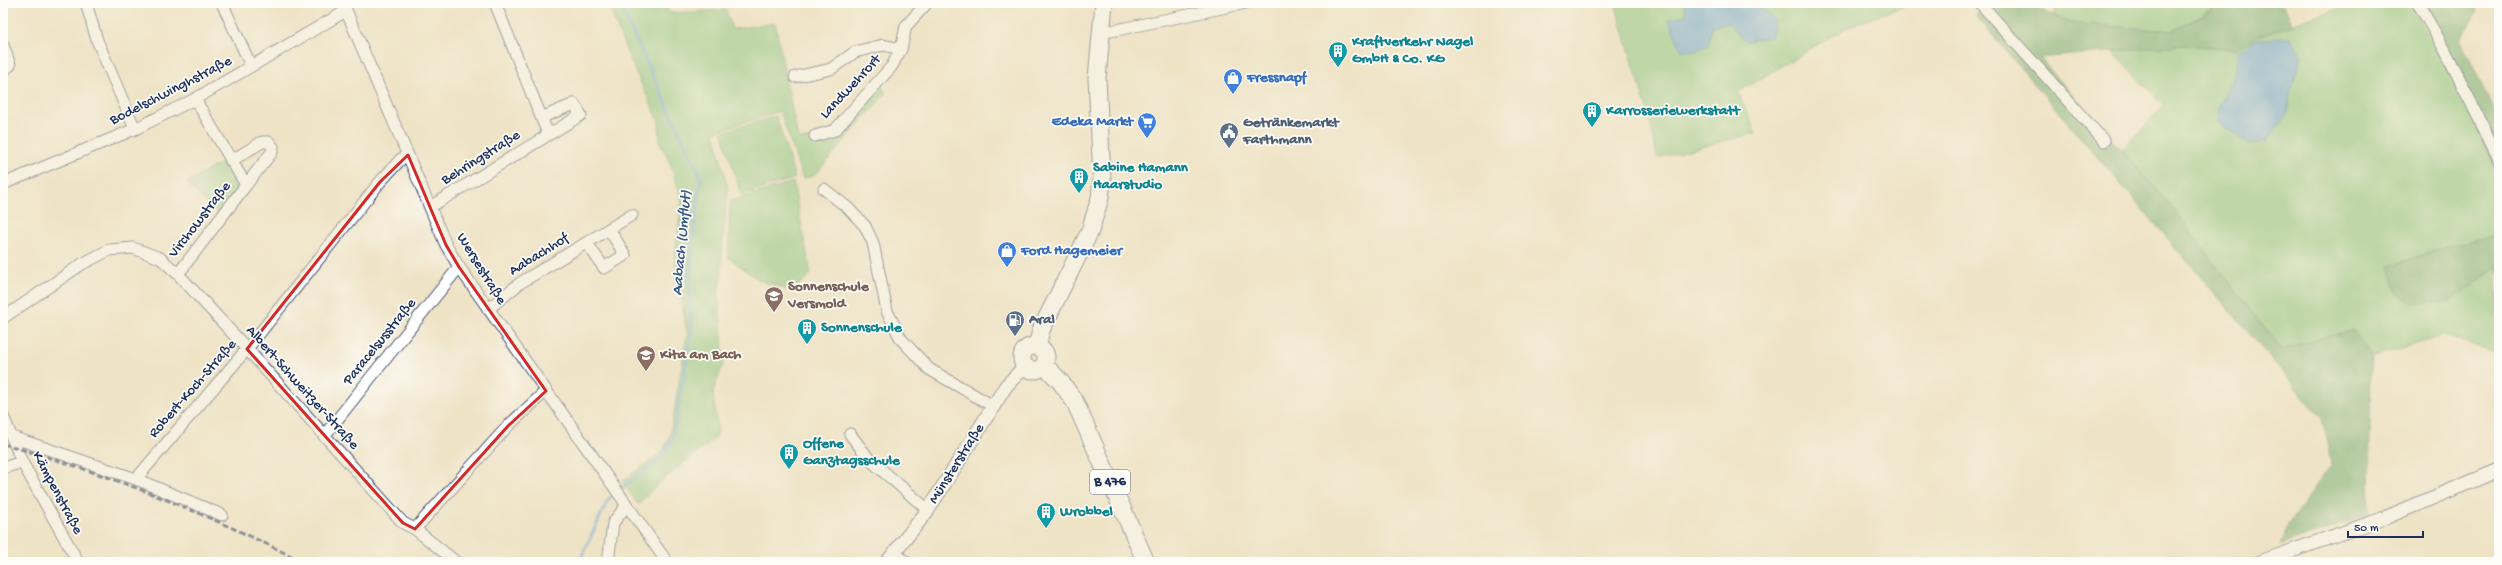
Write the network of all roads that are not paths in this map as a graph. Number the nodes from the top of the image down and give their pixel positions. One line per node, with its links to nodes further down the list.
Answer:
1 (86, 3): 18 (street)
2 (222, 3): 13 (street)
3 (495, 3): 17 (street)
4 (927, 3): 12 (street, Landwehrort)
5 (1104, 3): 10 (main road)
6 (1246, 3): 10 (street)
7 (1980, 3): 21 (street)
8 (2418, 3): 23 (street)
9 (344, 7): 13 (street, Bodelschwinghstraße); 22 (street, Wersestraße)
10 (1100, 31): 36 (main road)
11 (3, 45): 14 (street)
12 (901, 49): 15 (street, Landwehrort); 20 (street, Landwehrort)
13 (251, 66): 16 (street, Bodelschwinghstraße)
14 (3, 71)
15 (795, 77)
16 (195, 99): 18 (street, Bodelschwinghstraße); 24 (street, Virchowstraße)
17 (543, 117): 19 (street); 19 (street, Behringstraße)
18 (135, 129): 25 (street, Bodelschwinghstraße)
19 (548, 134): 28 (street, Behringstraße)
20 (815, 136)
21 (2104, 142)
22 (408, 155): 28 (street, Wersestraße); 37 (street, Robert-Koch-Straße)
23 (2499, 159)
24 (232, 161): 26 (street, Virchowstraße); 26 (street, Virchowstraße)
25 (3, 184)
26 (246, 185): 33 (street, Virchowstraße)
27 (824, 189): 41 (street)
28 (430, 207): 32 (street, Wersestraße)
29 (632, 215): 30 (street, Aabachhof)
30 (609, 229): 31 (street, Aabachhof); 31 (street, Aabachhof)
31 (587, 243): 34 (street, Aabachhof)
32 (459, 267): 34 (street, Wersestraße); 44 (street, Paracelsusstraße)
33 (178, 274): 35 (street, Albert-Schweitzer-Straße); 37 (street, Albert-Schweitzer-Straße)
34 (488, 309): 40 (street, Wersestraße)
35 (3, 318)
36 (1037, 347): 38 (main road); 39 (main road)
37 (247, 349): 44 (street, Albert-Schweitzer-Straße); 49 (street, Robert-Koch-Straße)
38 (1025, 366): 39 (main road); 41 (street, Münsterstraße)
39 (1044, 366): 60 (main road, B 476)
40 (546, 391): 50 (street, Wersestraße); 53 (street)
41 (993, 406): 51 (street, Münsterstraße)
42 (3, 416): 45 (street, Kämpenstraße)
43 (850, 434): 51 (street)
44 (324, 436): 53 (street, Albert-Schweitzer-Straße)
45 (12, 437): 46 (street, Kämpenstraße); 49 (street, Kämpenstraße)
46 (22, 462): 47 (street); 55 (street, Kämpenstraße)
47 (3, 468)
48 (2499, 470): 61 (street)
49 (136, 479): 52 (street)
50 (625, 505): 57 (street); 58 (street, Wersestraße)
51 (928, 510): 54 (street, Münsterstraße)
52 (222, 515)
53 (415, 529): 56 (street, Albert-Schweitzer-Straße)
54 (891, 557): 59 (street)
55 (78, 562)
56 (456, 562)
57 (608, 562)
58 (667, 562)
59 (906, 562)
60 (1146, 562)
61 (2260, 562)

